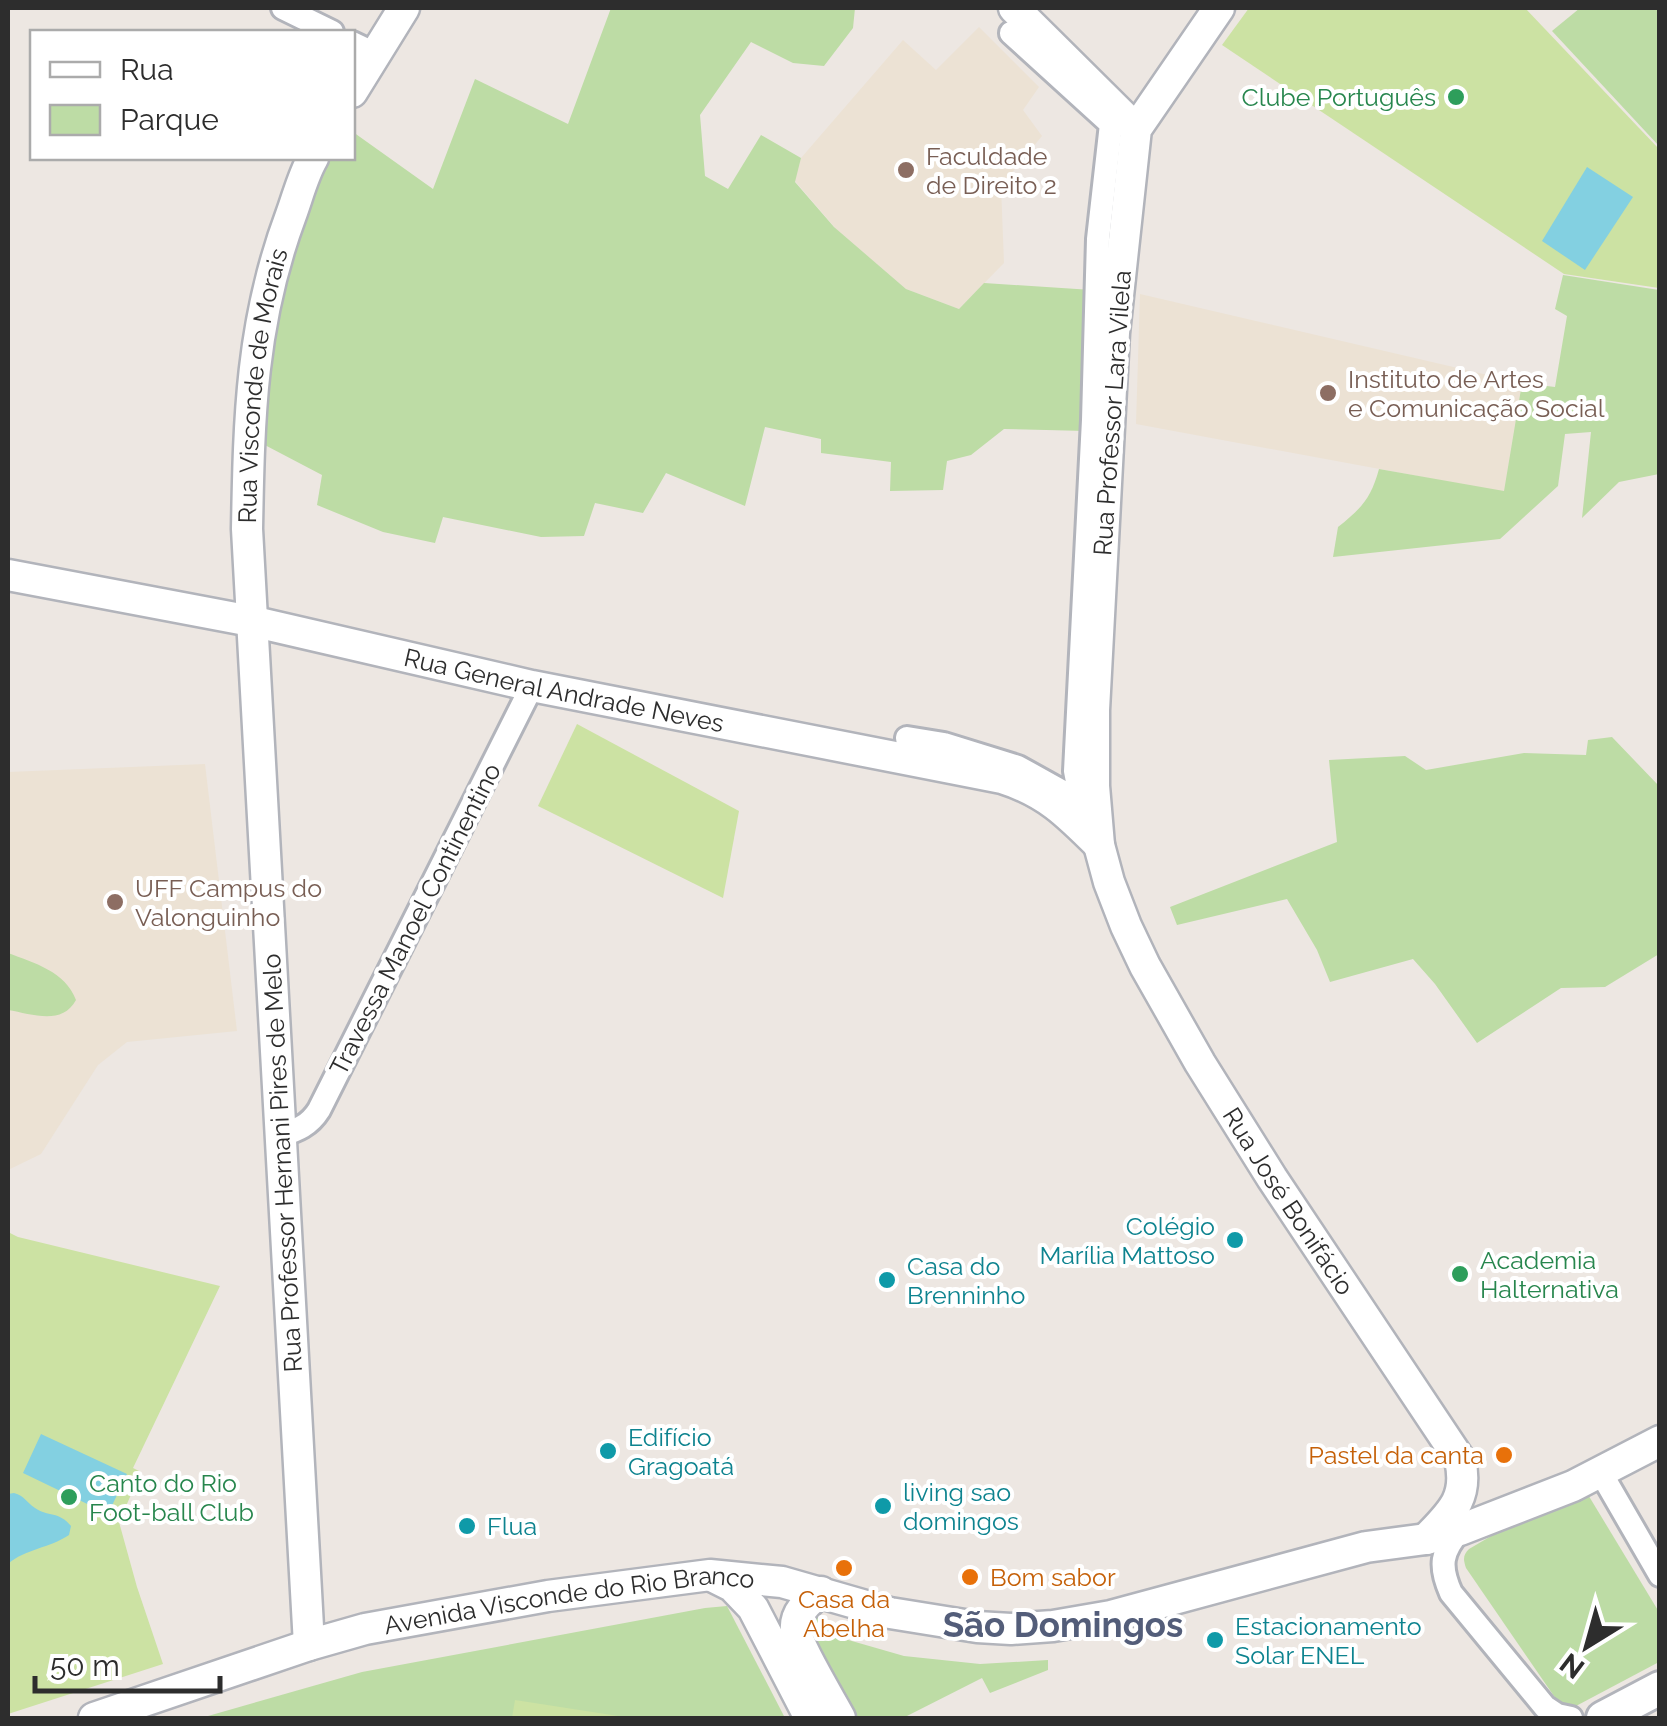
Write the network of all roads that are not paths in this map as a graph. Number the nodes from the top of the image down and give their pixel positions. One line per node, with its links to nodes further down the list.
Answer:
1 (284, 8): 5 (street)
2 (404, 8): 6 (street)
3 (1219, 8): 8 (street, Rua Professor Lara Vilela)
4 (1013, 20): 8 (street); 13 (street)
5 (328, 30)
6 (364, 49): 7 (street)
7 (355, 81)
8 (1136, 129): 14 (street, Rua Professor Lara Vilela)
9 (313, 160): 11 (street, Rua Visconde de Morais)
10 (8, 575): 11 (street, Rua General Andrade Neves)
11 (251, 621): 12 (street, Rua General Andrade Neves); 15 (street, Rua Professor Hernani Pires de Melo)
12 (532, 686): 14 (street, Rua General Andrade Neves); 15 (street, Travessa Manoel Continentino)
13 (906, 738)
14 (1099, 845): 19 (street, Rua José Bonifácio)
15 (280, 1136): 23 (street, Rua Professor Hernani Pires de Melo)
16 (1660, 1441): 17 (street, Avenida Visconde do Rio Branco)
17 (1601, 1473): 18 (street, Avenida Visconde do Rio Branco); 21 (street)
18 (1460, 1530): 19 (street, Avenida Visconde do Rio Branco); 28 (street)
19 (1426, 1539): 22 (street, Avenida Visconde do Rio Branco)
20 (710, 1574): 22 (street, Avenida Visconde do Rio Branco); 23 (street, Avenida Visconde do Rio Branco); 26 (street)
21 (1660, 1576)
22 (821, 1592): 27 (street)
23 (309, 1645): 25 (street, Avenida Visconde do Rio Branco)
24 (1660, 1688): 29 (main road)
25 (94, 1718)
26 (810, 1718)
27 (840, 1718)
28 (1571, 1718)
29 (1604, 1718)

